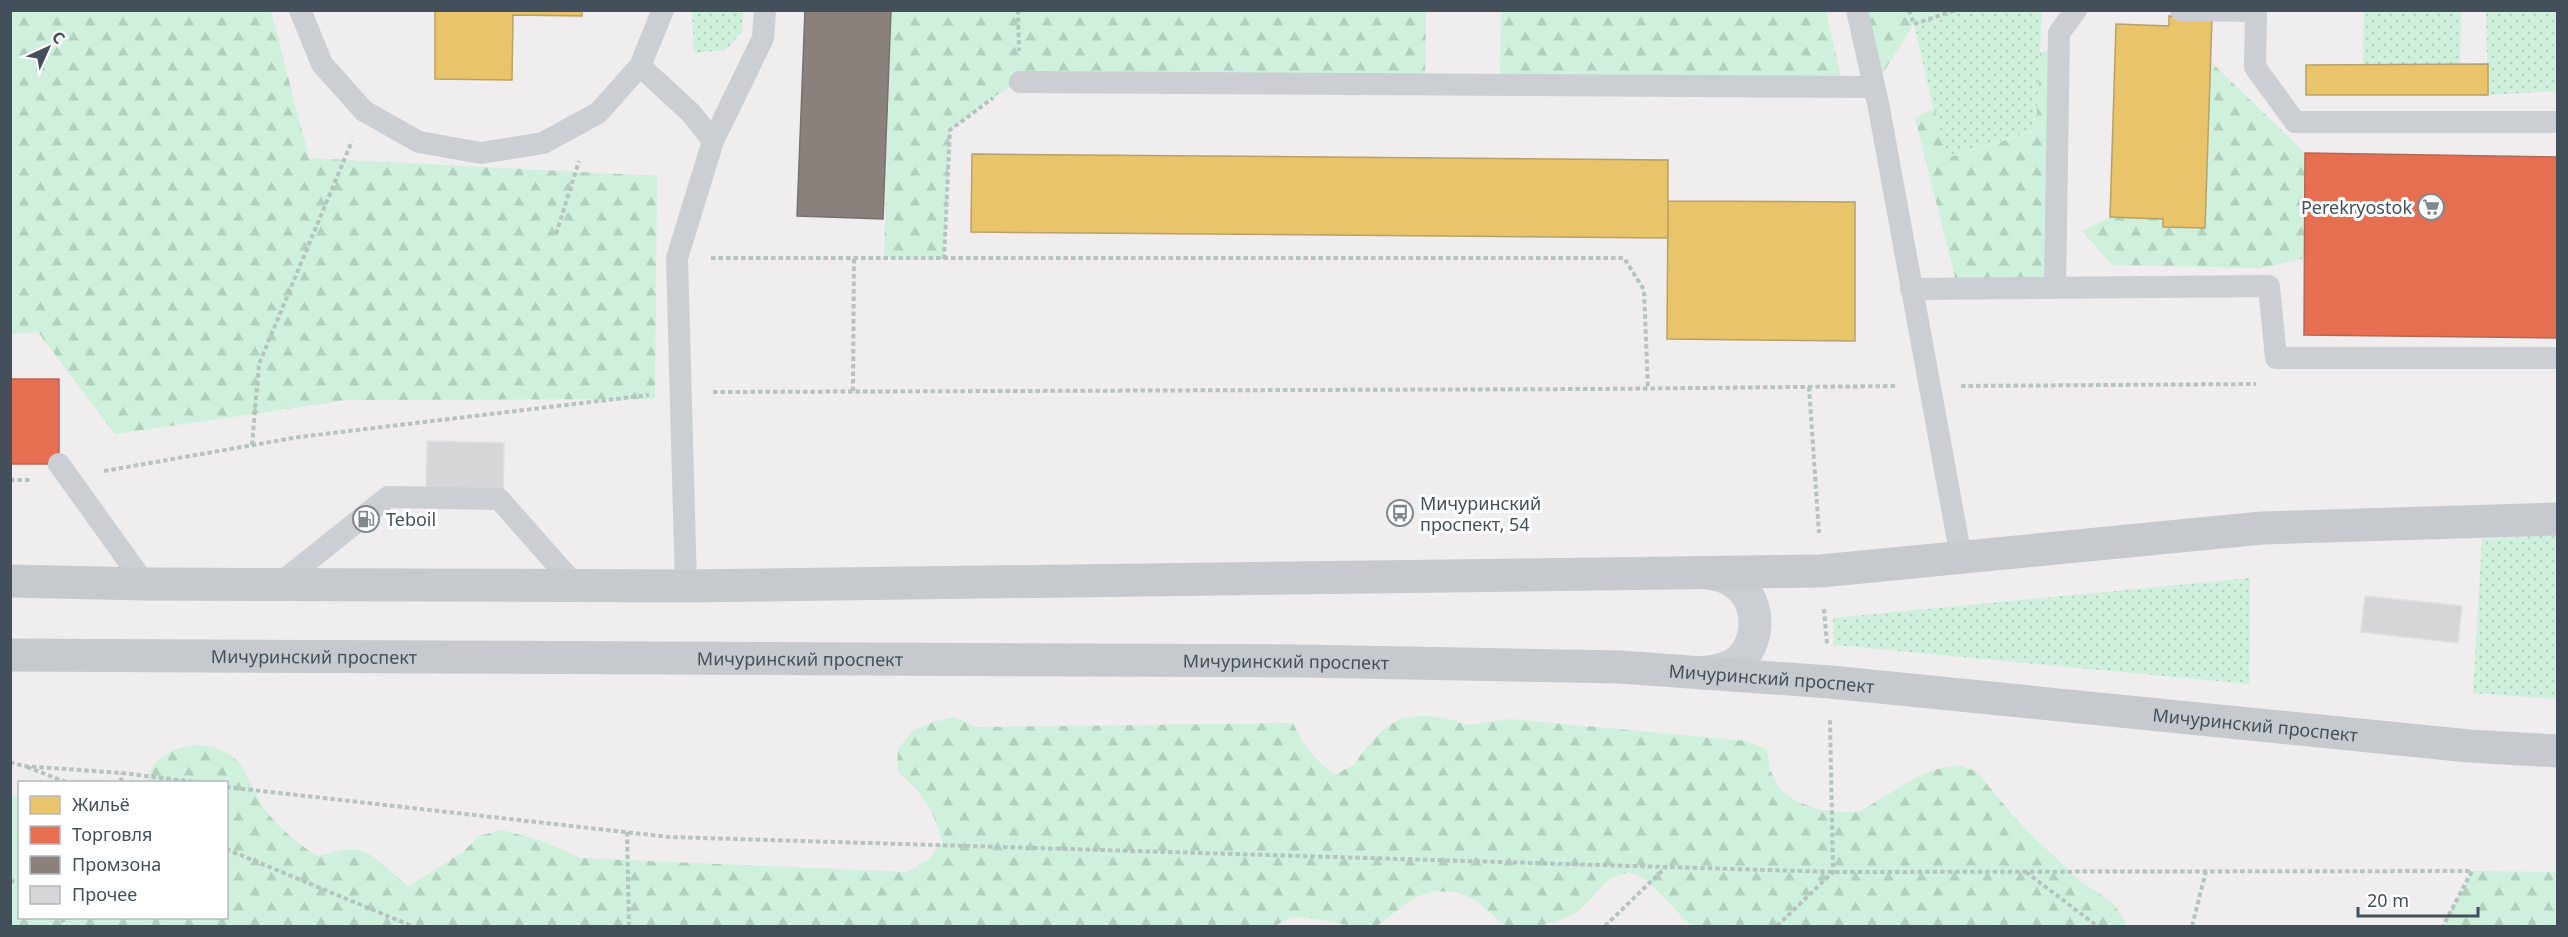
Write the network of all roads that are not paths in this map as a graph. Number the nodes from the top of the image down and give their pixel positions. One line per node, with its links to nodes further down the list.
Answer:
1 (300, 10): 7 (lane)
2 (663, 10): 7 (lane)
3 (765, 10): 11 (lane)
4 (1857, 10): 9 (lane)
5 (2076, 10): 12 (lane)
6 (2181, 10): 10 (lane)
7 (640, 66): 11 (lane)
8 (1020, 82): 9 (lane)
9 (1874, 87): 13 (lane)
10 (2558, 122)
11 (713, 141): 23 (lane)
12 (2055, 288): 13 (lane); 14 (lane)
13 (1911, 289): 17 (lane)
14 (2558, 358)
15 (64, 470): 20 (lane)
16 (2558, 519): 17 (main road)
17 (1961, 557): 18 (main road)
18 (1707, 573): 23 (main road); 25 (street)
19 (10, 580): 20 (main road)
20 (145, 584): 21 (main road)
21 (279, 584): 22 (main road); 22 (lane)
22 (576, 586): 23 (main road)
23 (686, 586)
24 (10, 655): 25 (main road, Мичуринский проспект)
25 (1703, 673): 26 (main road, Мичуринский проспект)
26 (2558, 751)

